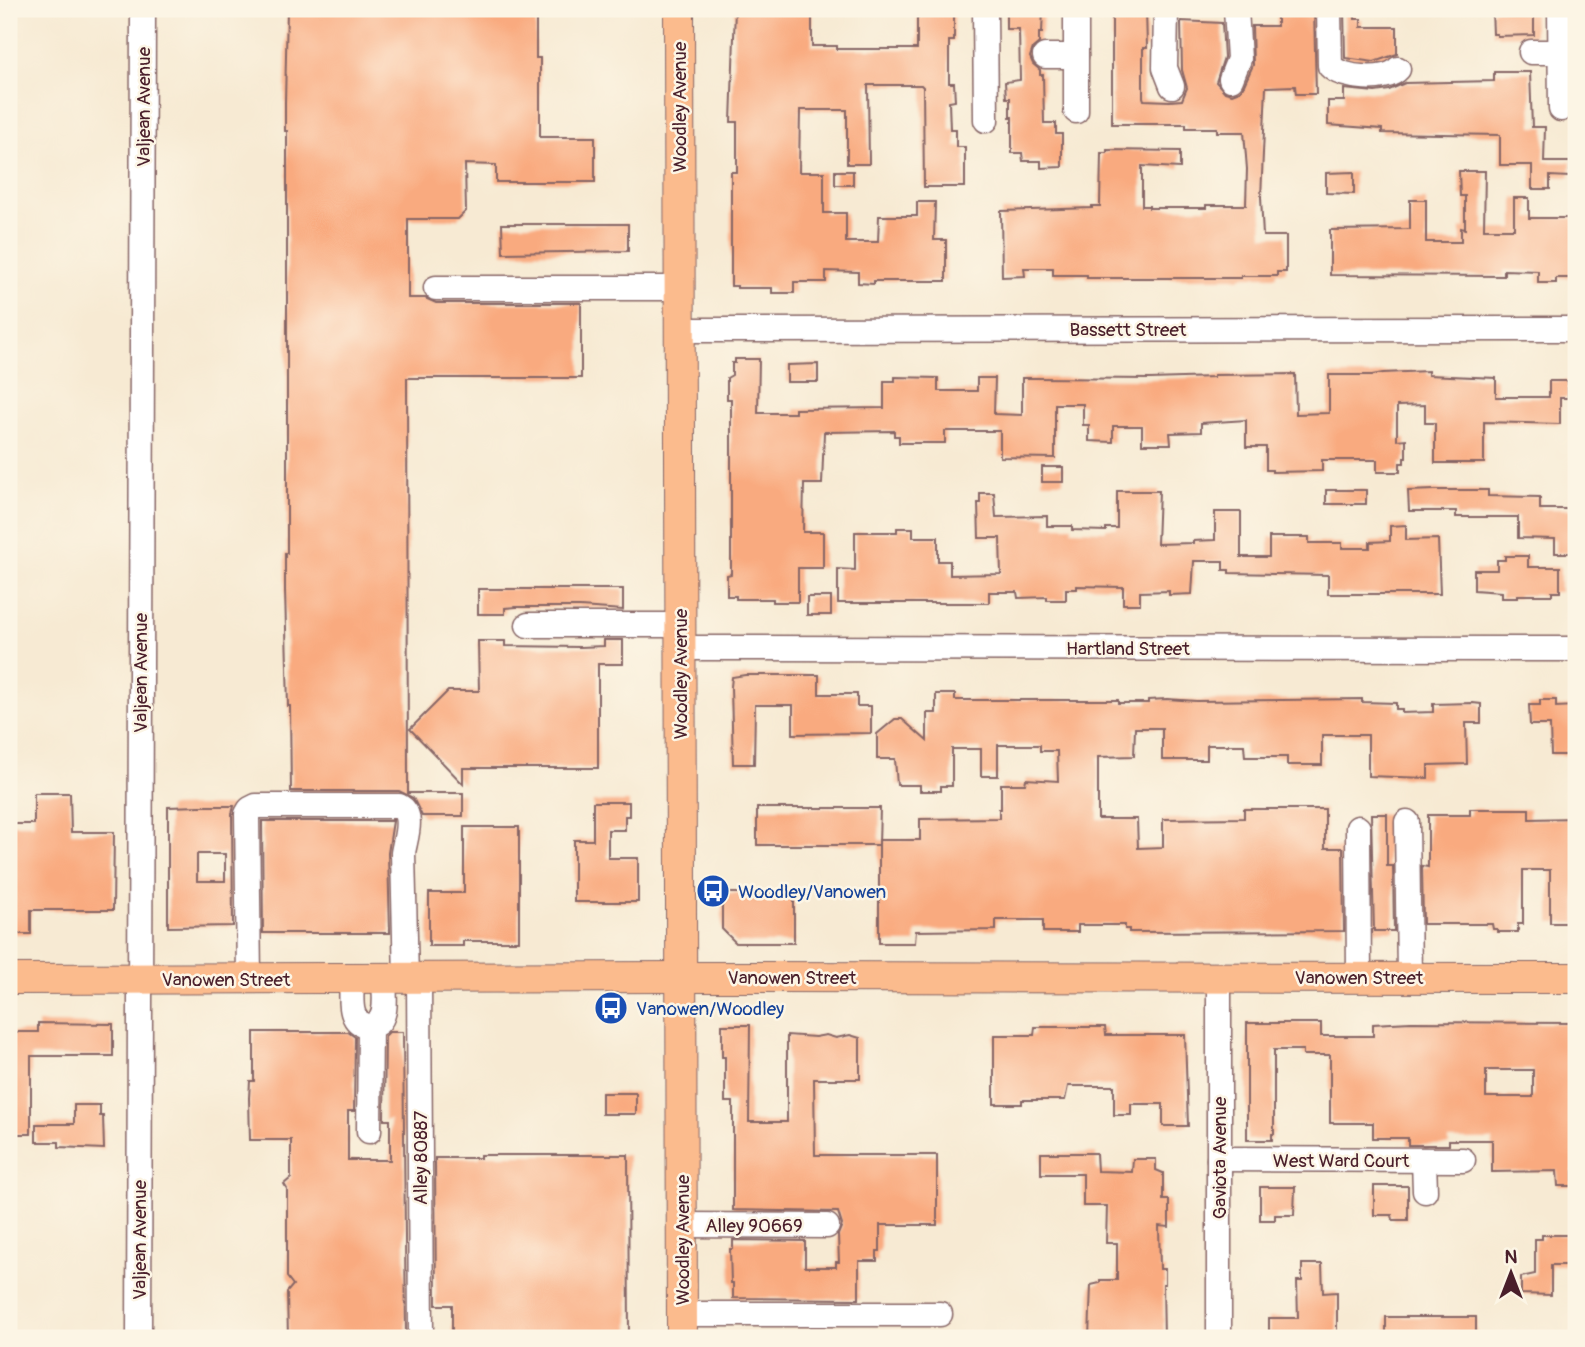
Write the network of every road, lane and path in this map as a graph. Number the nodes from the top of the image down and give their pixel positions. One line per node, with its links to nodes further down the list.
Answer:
1 (143, 9): 35 (street, Valjean Avenue)
2 (679, 9): 20 (main road, Woodley Avenue)
3 (985, 9): 18 (street)
4 (1076, 9): 12 (street)
5 (1166, 9): 15 (street)
6 (1236, 9): 14 (street)
7 (1329, 9): 13 (street)
8 (1560, 9): 10 (street)
9 (1531, 52): 10 (street)
10 (1560, 52): 16 (street)
11 (1045, 56): 12 (street)
12 (1076, 56): 17 (street)
13 (1398, 69)
14 (1231, 79)
15 (1172, 86)
16 (1561, 109)
17 (1076, 111)
18 (986, 120)
19 (436, 288): 20 (street)
20 (679, 288): 22 (main road, Woodley Avenue)
21 (1576, 328): 22 (street, Bassett Street)
22 (679, 330): 24 (main road, Woodley Avenue)
23 (528, 625): 24 (street, Hartland Street)
24 (679, 636): 25 (street, Hartland Street); 28 (main road, Woodley Avenue)
25 (1576, 649)
26 (1407, 822): 31 (street)
27 (1358, 828): 30 (street)
28 (682, 977): 29 (main road, Vanowen Street); 32 (main road, Vanowen Street); 44 (main road, Woodley Avenue)
29 (1219, 977): 30 (main road, Vanowen Street); 40 (street, Gaviota Avenue)
30 (1359, 977): 31 (main road, Vanowen Street)
31 (1409, 977): 33 (main road, Vanowen Street)
32 (403, 978): 36 (street); 37 (main road, Vanowen Street); 38 (street); 49 (street, Alley 80887)
33 (1576, 978)
34 (9, 979): 35 (main road, Vanowen Street)
35 (139, 979): 36 (main road, Vanowen Street); 48 (street, Valjean Avenue)
36 (249, 979): 37 (main road, Vanowen Street)
37 (352, 979): 38 (street)
38 (370, 1026): 39 (street)
39 (369, 1131)
40 (1219, 1160): 41 (street, West Ward Court); 50 (street, Gaviota Avenue)
41 (1424, 1160): 42 (street, West Ward Court); 43 (street)
42 (1463, 1160)
43 (1425, 1191)
44 (682, 1225): 45 (street, Alley 90669); 47 (main road, Woodley Avenue)
45 (827, 1226)
46 (940, 1314): 47 (street)
47 (682, 1326)
48 (139, 1338)
49 (421, 1338)
50 (1219, 1338)

